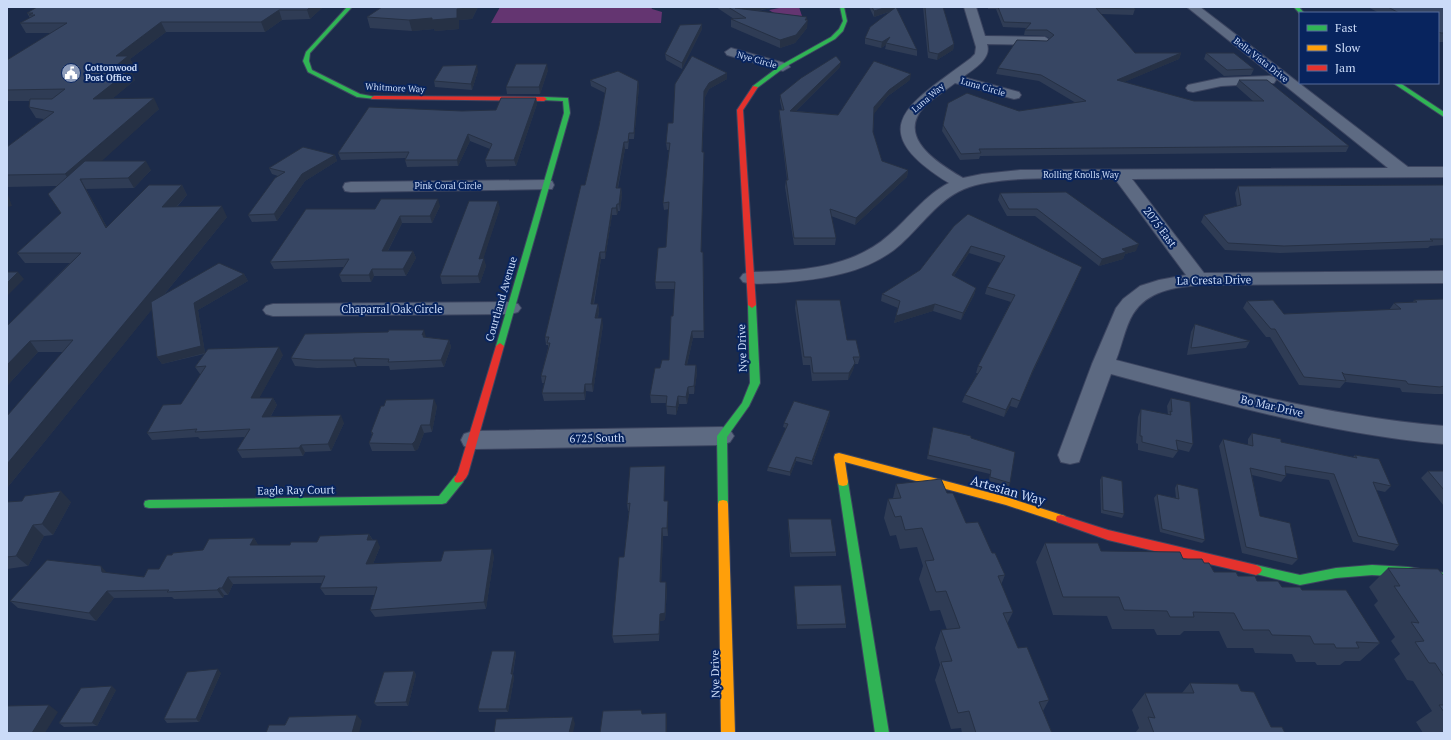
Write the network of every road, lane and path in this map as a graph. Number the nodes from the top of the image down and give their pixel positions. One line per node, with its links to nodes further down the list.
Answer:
1 (350, 7): 14 (street, Whitmore Way)
2 (842, 7): 8 (street, Nye Drive)
3 (970, 7): 5 (street, Luna Way)
4 (1193, 7): 10 (street, Bella Vista Drive)
5 (980, 40): 6 (street); 9 (street, Luna Way)
6 (1045, 40)
7 (731, 52): 8 (street, Nye Circle)
8 (783, 67): 23 (street, Nye Drive)
9 (952, 78): 13 (street, Luna Circle); 19 (street, Luna Way)
10 (1287, 80): 12 (street); 16 (street, Bella Vista Drive)
11 (1398, 84): 15 (street)
12 (1193, 88)
13 (1014, 95)
14 (566, 98): 20 (street, Courtland Avenue)
15 (1444, 115)
16 (1404, 172): 17 (street, Rolling Knolls Way); 18 (street, Rolling Knolls Way)
17 (1444, 172)
18 (1120, 175): 19 (street, Rolling Knolls Way); 24 (street, 2075 East)
19 (960, 183): 23 (street, Rolling Knolls Way)
20 (546, 185): 21 (street, Pink Coral Circle); 25 (street, Courtland Avenue)
21 (351, 187)
22 (1444, 277): 24 (street, La Cresta Drive)
23 (750, 278): 29 (street, Nye Drive)
24 (1199, 279): 27 (street, La Cresta Drive)
25 (511, 308): 26 (street, Chaparral Oak Circle); 30 (street, Courtland Avenue)
26 (273, 310)
27 (1104, 364): 28 (street, Bo Mar Drive); 31 (street, La Cresta Drive)
28 (1444, 435)
29 (722, 436): 30 (street, 6725 South); 35 (street, Nye Drive)
30 (473, 440): 32 (street, Courtland Avenue)
31 (1070, 455)
32 (442, 500): 33 (street, Eagle Ray Court)
33 (149, 504)
34 (1444, 578): 36 (street, Artesian Way)
35 (728, 733)
36 (882, 733)

